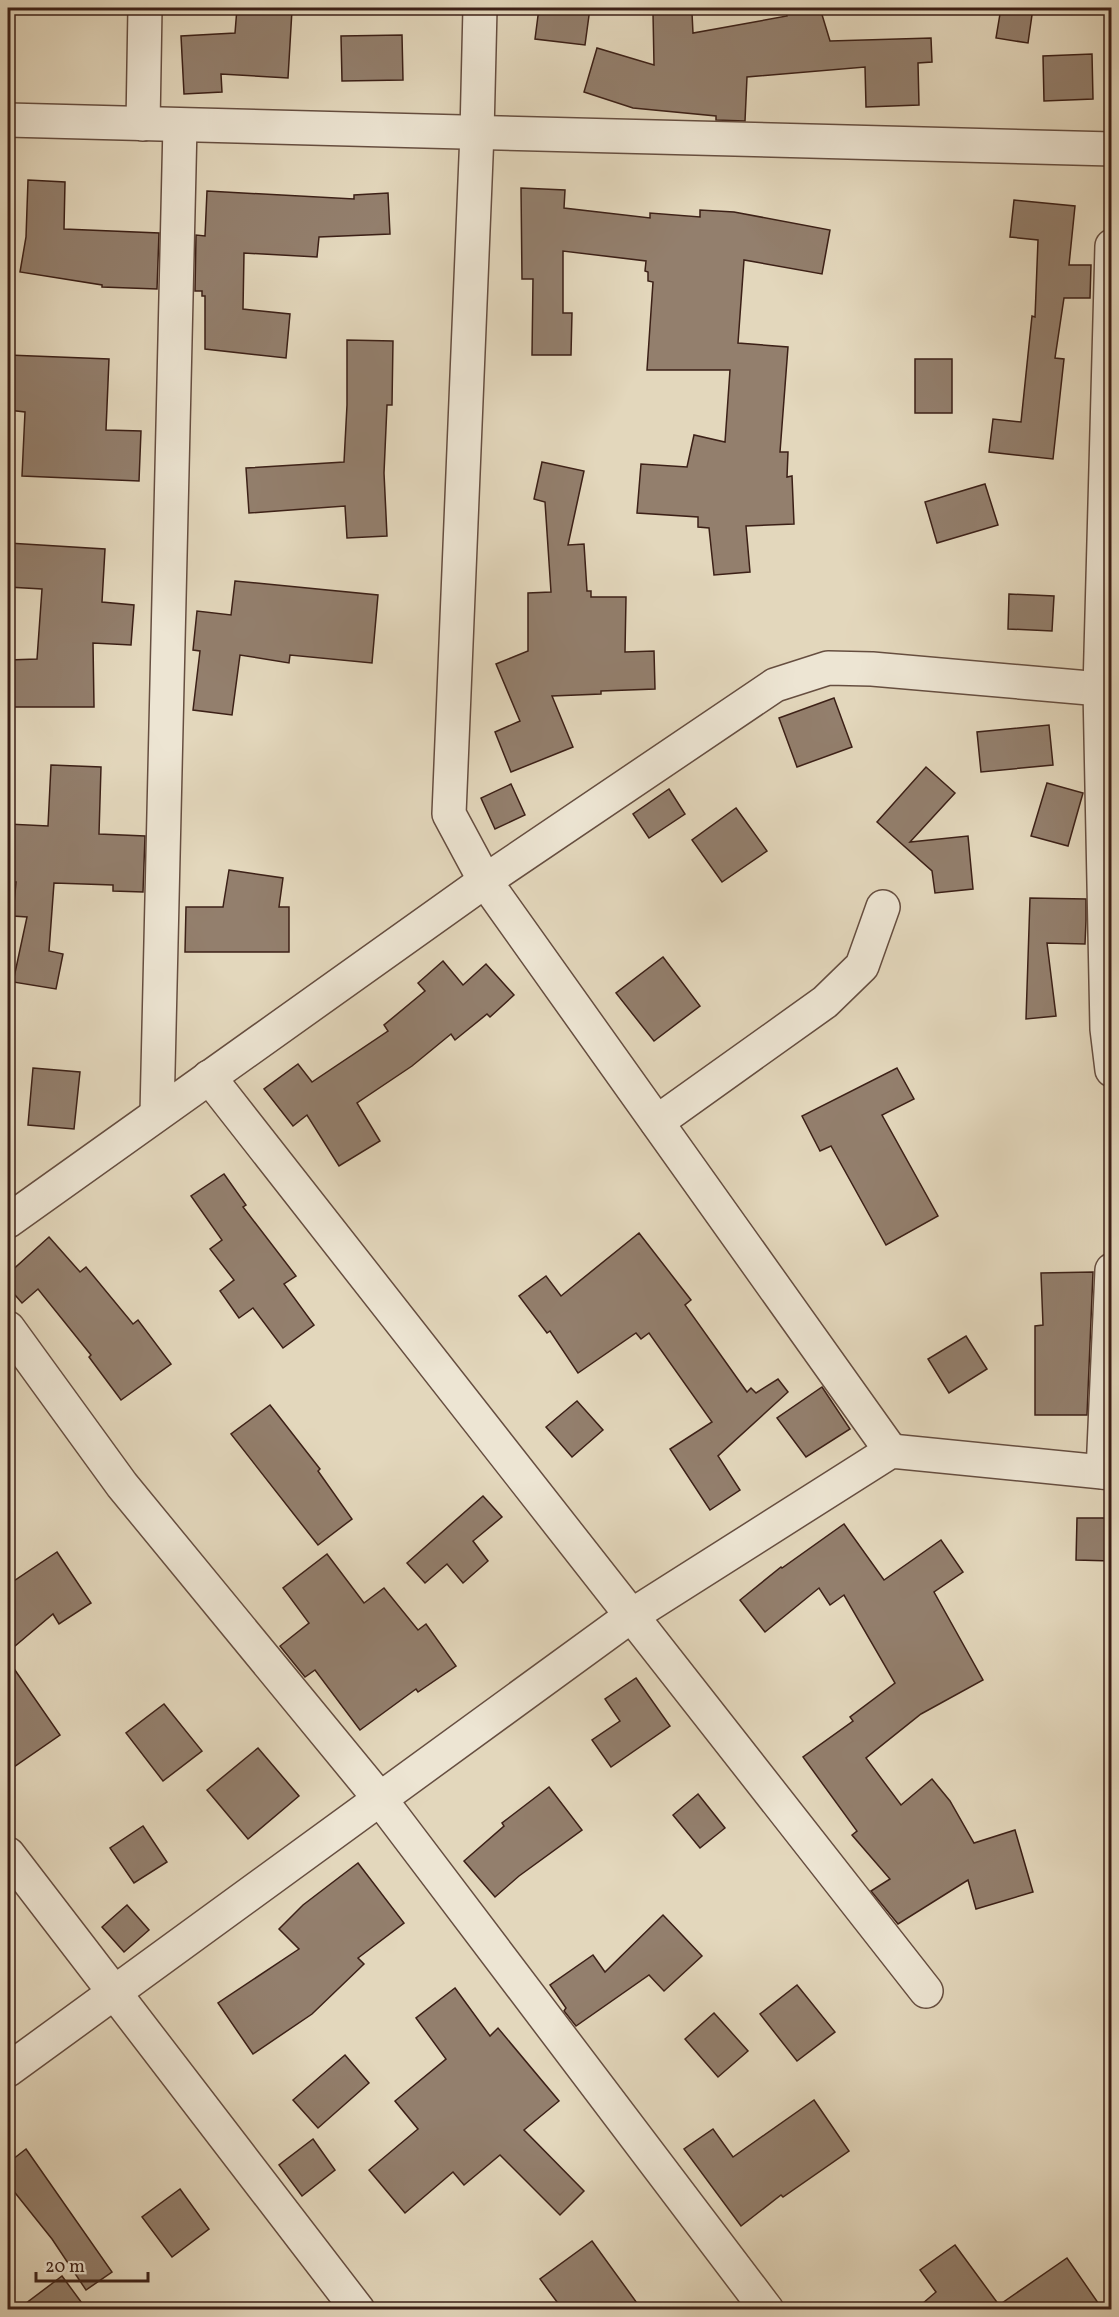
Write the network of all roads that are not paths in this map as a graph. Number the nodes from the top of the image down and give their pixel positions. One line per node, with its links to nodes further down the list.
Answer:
1 (144, 8): 4 (street)
2 (480, 8): 6 (street)
3 (8, 120): 4 (street)
4 (143, 124): 5 (street)
5 (180, 125): 6 (street); 14 (street)
6 (477, 133): 7 (street); 10 (street)
7 (1112, 149)
8 (1112, 246): 9 (street)
9 (1106, 690): 10 (street); 12 (street)
10 (485, 881): 13 (street); 15 (street)
11 (883, 907): 15 (street)
12 (1112, 1070)
13 (209, 1077): 14 (street); 21 (street)
14 (158, 1114): 16 (street)
15 (657, 1122): 19 (street)
16 (8, 1221)
17 (1112, 1270): 20 (street)
18 (8, 1328): 22 (street)
19 (891, 1451): 20 (street); 21 (street)
20 (1107, 1472)
21 (631, 1616): 22 (street); 24 (street)
22 (380, 1799): 25 (street); 28 (street)
23 (8, 1854): 25 (street)
24 (926, 1991)
25 (114, 1992): 26 (street); 27 (street)
26 (8, 2070)
27 (358, 2310)
28 (767, 2310)

